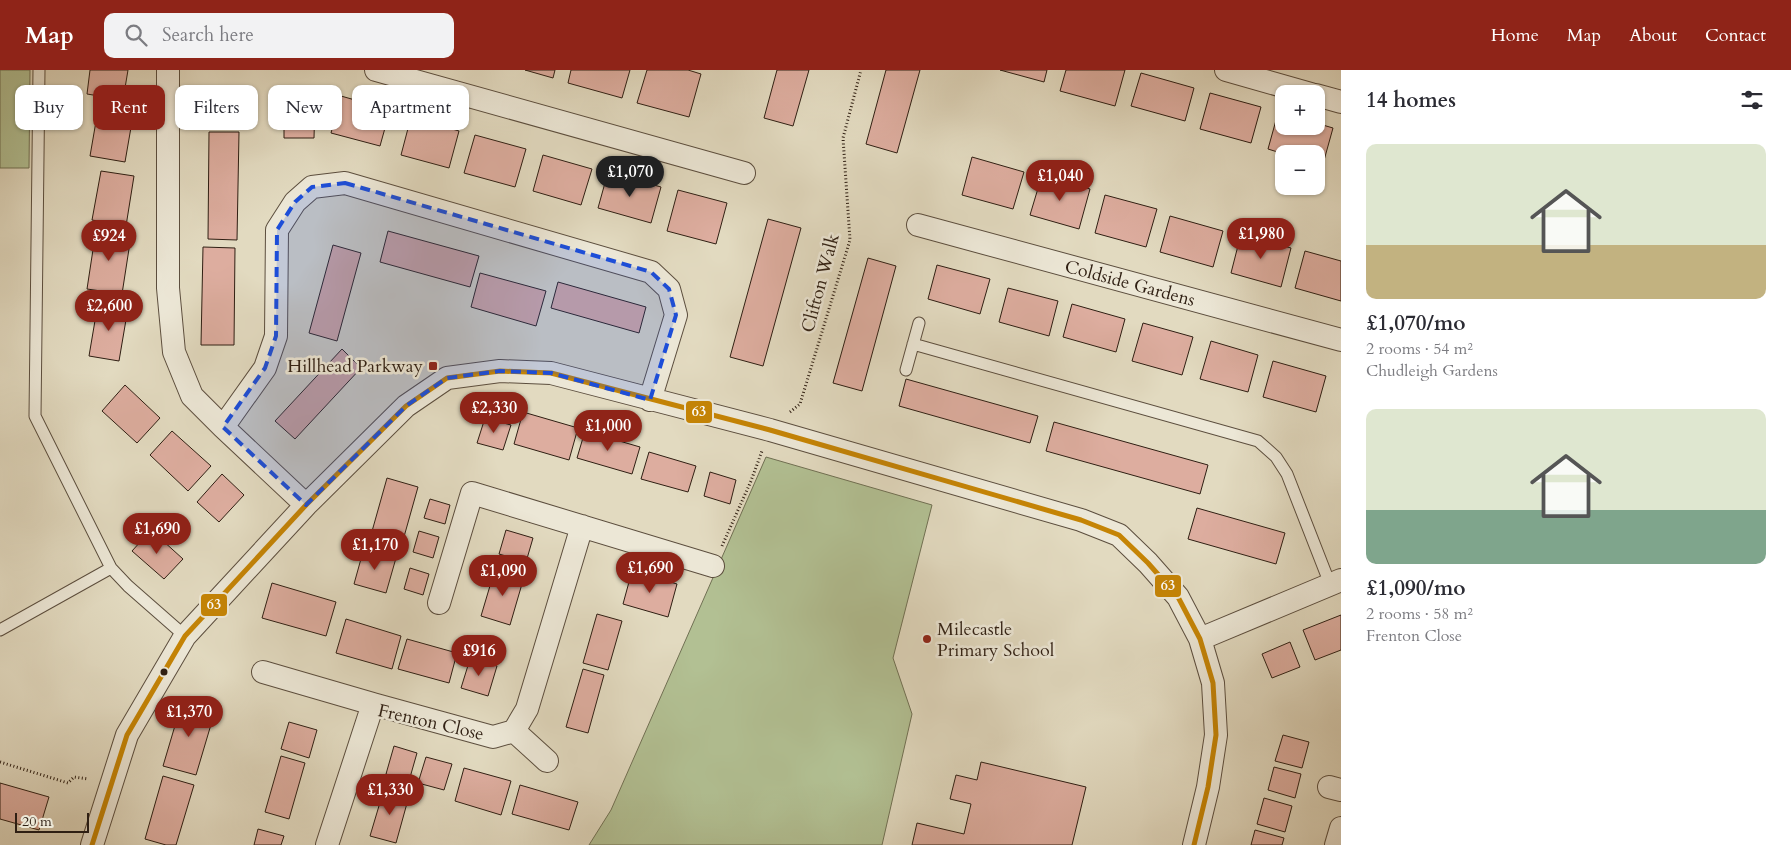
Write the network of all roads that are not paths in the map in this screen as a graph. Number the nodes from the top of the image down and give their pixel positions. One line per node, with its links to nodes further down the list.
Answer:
1 (39, 70): 19 (lane)
2 (168, 70): 15 (street)
3 (376, 70): 8 (street)
4 (1226, 70): 5 (street)
5 (1279, 85)
6 (1325, 98): 7 (street)
7 (1341, 102)
8 (744, 173)
9 (918, 225): 11 (street, Coldside Gardens)
10 (919, 323): 12 (lane)
11 (1341, 340)
12 (913, 344): 13 (lane); 20 (lane)
13 (906, 370)
14 (650, 400): 15 (street); 16 (street); 24 (street)
15 (223, 427): 16 (street)
16 (306, 505): 23 (street)
17 (582, 526): 18 (street); 21 (street); 27 (street)
18 (713, 566)
19 (111, 568): 22 (lane); 23 (lane)
20 (1336, 582): 24 (street)
21 (439, 603)
22 (0, 630)
23 (185, 636): 30 (street)
24 (1200, 639): 32 (street)
25 (263, 672): 26 (street)
26 (372, 704): 27 (street, Frenton Close); 31 (street, Frenton Close)
27 (514, 731): 28 (street)
28 (547, 761)
29 (1341, 828): 33 (street)
30 (92, 845)
31 (327, 845)
32 (1194, 845)
33 (1336, 845)

